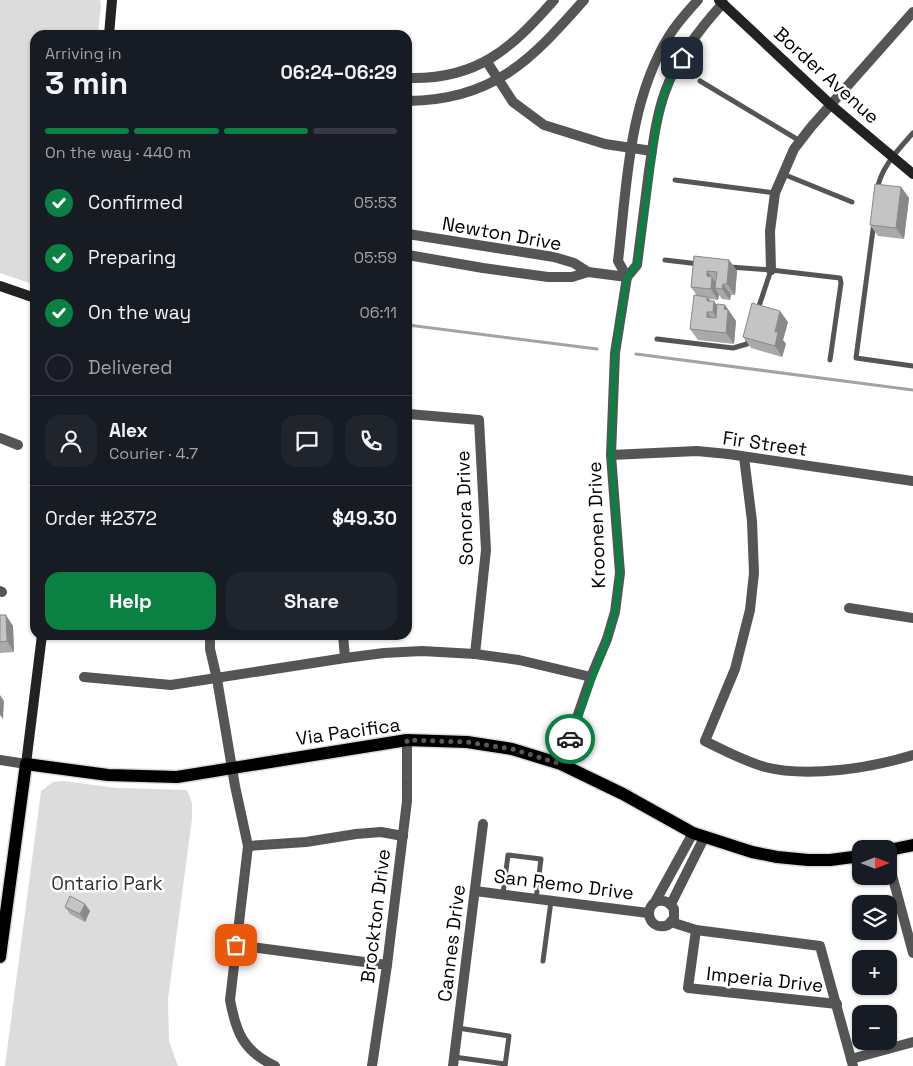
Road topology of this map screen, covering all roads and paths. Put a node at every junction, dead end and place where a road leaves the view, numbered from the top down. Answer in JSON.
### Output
{"nodes":[{"id":1,"x":112,"y":0,"type":"edge"},
{"id":2,"x":554,"y":0,"type":"edge"},
{"id":3,"x":584,"y":0,"type":"edge"},
{"id":4,"x":698,"y":0,"type":"edge"},
{"id":5,"x":721,"y":2,"type":"edge"},
{"id":6,"x":913,"y":12,"type":"edge"},
{"id":7,"x":109,"y":30,"type":"edge"},
{"id":8,"x":488,"y":62,"type":"junction"},
{"id":9,"x":412,"y":78,"type":"edge"},
{"id":10,"x":497,"y":80,"type":"junction"},
{"id":11,"x":700,"y":81,"type":"dead end"},
{"id":12,"x":412,"y":101,"type":"edge"},
{"id":13,"x":831,"y":105,"type":"junction"},
{"id":14,"x":913,"y":133,"type":"edge"},
{"id":15,"x":800,"y":142,"type":"junction"},
{"id":16,"x":632,"y":148,"type":"junction"},
{"id":17,"x":652,"y":151,"type":"junction"},
{"id":18,"x":892,"y":156,"type":"junction"},
{"id":19,"x":783,"y":174,"type":"junction"},
{"id":20,"x":913,"y":174,"type":"edge"},
{"id":21,"x":675,"y":180,"type":"dead end"},
{"id":22,"x":774,"y":194,"type":"junction"},
{"id":23,"x":877,"y":196,"type":"edge"},
{"id":24,"x":852,"y":202,"type":"dead end"},
{"id":25,"x":874,"y":216,"type":"edge"},
{"id":26,"x":412,"y":235,"type":"edge"},
{"id":27,"x":412,"y":256,"type":"edge"},
{"id":28,"x":665,"y":260,"type":"dead end"},
{"id":29,"x":701,"y":264,"type":"edge"},
{"id":30,"x":719,"y":266,"type":"edge"},
{"id":31,"x":771,"y":270,"type":"junction"},
{"id":32,"x":588,"y":272,"type":"junction"},
{"id":33,"x":627,"y":277,"type":"junction"},
{"id":34,"x":0,"y":286,"type":"edge"},
{"id":35,"x":30,"y":296,"type":"edge"},
{"id":36,"x":755,"y":319,"type":"edge"},
{"id":37,"x":752,"y":327,"type":"edge"},
{"id":38,"x":658,"y":339,"type":"dead end"},
{"id":39,"x":830,"y":360,"type":"dead end"},
{"id":40,"x":913,"y":366,"type":"edge"},
{"id":41,"x":412,"y":414,"type":"edge"},
{"id":42,"x":0,"y":438,"type":"edge"},
{"id":43,"x":18,"y":445,"type":"dead end"},
{"id":44,"x":611,"y":455,"type":"junction"},
{"id":45,"x":744,"y":457,"type":"junction"},
{"id":46,"x":913,"y":481,"type":"edge"},
{"id":47,"x":849,"y":608,"type":"dead end"},
{"id":48,"x":913,"y":618,"type":"edge"},
{"id":49,"x":41,"y":640,"type":"edge"},
{"id":50,"x":210,"y":640,"type":"edge"},
{"id":51,"x":343,"y":640,"type":"edge"},
{"id":52,"x":475,"y":654,"type":"junction"},
{"id":53,"x":345,"y":658,"type":"junction"},
{"id":54,"x":84,"y":677,"type":"dead end"},
{"id":55,"x":591,"y":677,"type":"junction"},
{"id":56,"x":217,"y":679,"type":"junction"},
{"id":57,"x":407,"y":740,"type":"junction"},
{"id":58,"x":913,"y":755,"type":"edge"},
{"id":59,"x":0,"y":760,"type":"edge"},
{"id":60,"x":26,"y":764,"type":"junction"},
{"id":61,"x":561,"y":764,"type":"junction"},
{"id":62,"x":232,"y":768,"type":"junction"},
{"id":63,"x":483,"y":824,"type":"dead end"},
{"id":64,"x":698,"y":835,"type":"junction"},
{"id":65,"x":403,"y":836,"type":"junction"},
{"id":66,"x":913,"y":845,"type":"edge"},
{"id":67,"x":248,"y":846,"type":"junction"},
{"id":68,"x":898,"y":848,"type":"edge"},
{"id":69,"x":852,"y":857,"type":"edge"},
{"id":70,"x":895,"y":885,"type":"edge"},
{"id":71,"x":475,"y":890,"type":"junction"},
{"id":72,"x":503,"y":894,"type":"junction"},
{"id":73,"x":536,"y":899,"type":"junction"},
{"id":74,"x":551,"y":901,"type":"junction"},
{"id":75,"x":655,"y":902,"type":"junction"},
{"id":76,"x":671,"y":904,"type":"junction"},
{"id":77,"x":648,"y":914,"type":"junction"},
{"id":78,"x":672,"y":922,"type":"junction"},
{"id":79,"x":696,"y":930,"type":"junction"},
{"id":80,"x":236,"y":945,"type":"junction"},
{"id":81,"x":913,"y":954,"type":"edge"},
{"id":82,"x":0,"y":957,"type":"edge"},
{"id":83,"x":543,"y":961,"type":"dead end"},
{"id":84,"x":387,"y":965,"type":"junction"},
{"id":85,"x":837,"y":1004,"type":"junction"},
{"id":86,"x":458,"y":1028,"type":"junction"},
{"id":87,"x":913,"y":1042,"type":"edge"},
{"id":88,"x":454,"y":1062,"type":"edge"},
{"id":89,"x":852,"y":1062,"type":"edge"},
{"id":90,"x":505,"y":1065,"type":"edge"},
{"id":91,"x":274,"y":1066,"type":"edge"},
{"id":92,"x":372,"y":1066,"type":"edge"}],
"edges":[{"from":1,"to":7,"type":"street"},
{"from":2,"to":8,"type":"street"},
{"from":3,"to":10,"type":"street"},
{"from":4,"to":16,"type":"street","name":"Kroonen Drive"},
{"from":5,"to":13,"type":"street","name":"Border Avenue"},
{"from":5,"to":17,"type":"street","name":"Kroonen Drive"},
{"from":6,"to":13,"type":"street"},
{"from":8,"to":9,"type":"street"},
{"from":8,"to":10,"type":"street"},
{"from":10,"to":12,"type":"street"},
{"from":10,"to":16,"type":"street"},
{"from":11,"to":15,"type":"lane"},
{"from":13,"to":15,"type":"street"},
{"from":13,"to":18,"type":"street","name":"Border Avenue"},
{"from":14,"to":18,"type":"lane"},
{"from":15,"to":19,"type":"street"},
{"from":16,"to":17,"type":"street"},
{"from":16,"to":33,"type":"street","name":"Kroonen Drive"},
{"from":17,"to":33,"type":"street","name":"Kroonen Drive"},
{"from":18,"to":20,"type":"street","name":"Border Avenue"},
{"from":18,"to":23,"type":"lane"},
{"from":19,"to":22,"type":"street"},
{"from":19,"to":24,"type":"lane"},
{"from":21,"to":22,"type":"lane"},
{"from":22,"to":31,"type":"street"},
{"from":25,"to":40,"type":"lane"},
{"from":26,"to":32,"type":"street","name":"Newton Drive"},
{"from":27,"to":32,"type":"street","name":"Newton Drive"},
{"from":28,"to":29,"type":"lane"},
{"from":30,"to":31,"type":"lane"},
{"from":31,"to":36,"type":"lane"},
{"from":31,"to":39,"type":"lane"},
{"from":32,"to":33,"type":"street","name":"Newton Drive"},
{"from":33,"to":44,"type":"street","name":"Kroonen Drive"},
{"from":34,"to":35,"type":"street"},
{"from":37,"to":38,"type":"lane"},
{"from":41,"to":52,"type":"street","name":"Sonora Drive"},
{"from":42,"to":43,"type":"street"},
{"from":44,"to":45,"type":"street","name":"Fir Street"},
{"from":44,"to":55,"type":"street","name":"Kroonen Drive"},
{"from":45,"to":46,"type":"street","name":"Fir Street"},
{"from":45,"to":58,"type":"street"},
{"from":47,"to":48,"type":"street"},
{"from":49,"to":60,"type":"street"},
{"from":50,"to":56,"type":"street"},
{"from":51,"to":53,"type":"street"},
{"from":52,"to":53,"type":"street"},
{"from":52,"to":55,"type":"street"},
{"from":53,"to":56,"type":"street"},
{"from":54,"to":56,"type":"street"},
{"from":55,"to":61,"type":"street","name":"Kroonen Drive"},
{"from":56,"to":62,"type":"street"},
{"from":57,"to":61,"type":"main road","name":"Via Pacifica"},
{"from":57,"to":62,"type":"main road","name":"Via Pacifica"},
{"from":57,"to":65,"type":"street","name":"Brockton Drive"},
{"from":59,"to":60,"type":"street","name":"Via Pacifica"},
{"from":60,"to":62,"type":"main road","name":"Via Pacifica"},
{"from":60,"to":82,"type":"main road"},
{"from":61,"to":64,"type":"main road","name":"Via Pacifica"},
{"from":62,"to":67,"type":"street"},
{"from":63,"to":71,"type":"street","name":"Cannes Drive"},
{"from":64,"to":69,"type":"main road","name":"Via Pacifica"},
{"from":64,"to":75,"type":"street"},
{"from":64,"to":76,"type":"street"},
{"from":65,"to":67,"type":"street"},
{"from":65,"to":84,"type":"street","name":"Brockton Drive"},
{"from":66,"to":68,"type":"main road"},
{"from":67,"to":80,"type":"street"},
{"from":70,"to":81,"type":"street"},
{"from":71,"to":72,"type":"street","name":"San Remo Drive"},
{"from":71,"to":86,"type":"street","name":"Cannes Drive"},
{"from":72,"to":73,"type":"street","name":"San Remo Drive"},
{"from":72,"to":73,"type":"lane"},
{"from":73,"to":74,"type":"street","name":"San Remo Drive"},
{"from":74,"to":77,"type":"street","name":"San Remo Drive"},
{"from":74,"to":83,"type":"lane"},
{"from":75,"to":76,"type":"street"},
{"from":75,"to":77,"type":"street"},
{"from":76,"to":78,"type":"street"},
{"from":77,"to":78,"type":"street"},
{"from":78,"to":79,"type":"street"},
{"from":79,"to":85,"type":"street"},
{"from":79,"to":85,"type":"street","name":"Imperia Drive"},
{"from":80,"to":84,"type":"street"},
{"from":80,"to":91,"type":"street"},
{"from":84,"to":92,"type":"street","name":"Brockton Drive"},
{"from":85,"to":89,"type":"street"},
{"from":86,"to":88,"type":"street","name":"Cannes Drive"},
{"from":86,"to":90,"type":"lane"},
{"from":87,"to":89,"type":"street"},
{"from":88,"to":90,"type":"lane"}]}
